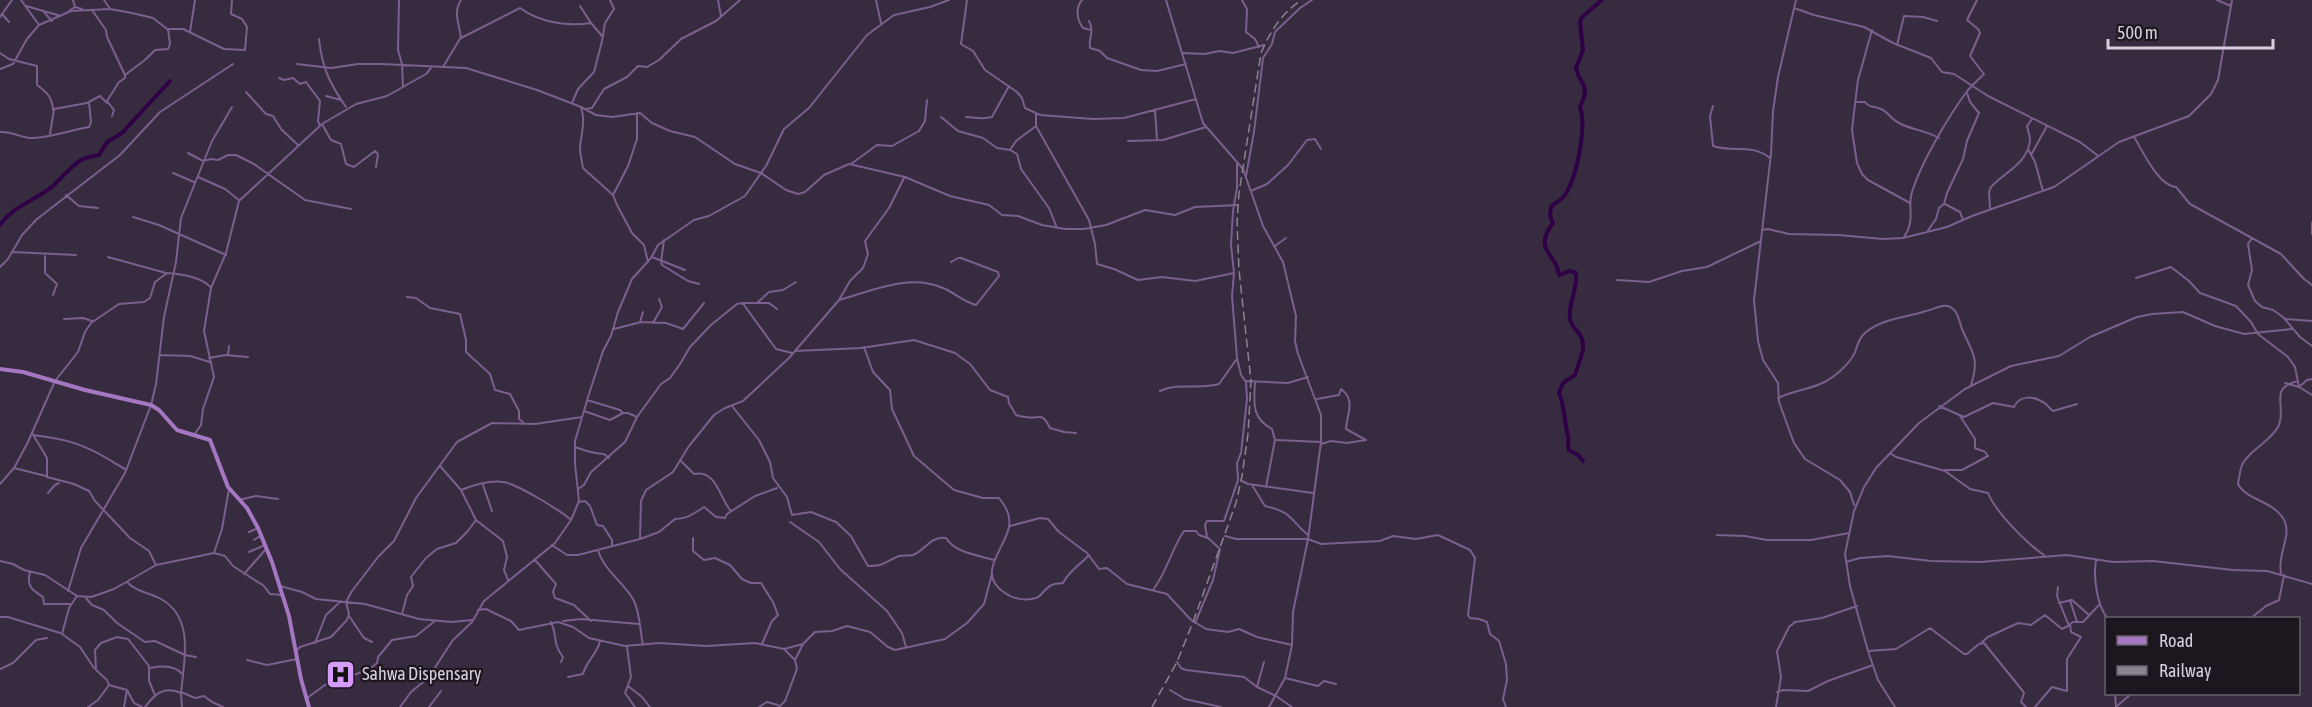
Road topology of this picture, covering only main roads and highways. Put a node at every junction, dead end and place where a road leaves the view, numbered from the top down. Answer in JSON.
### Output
{"nodes":[{"id":1,"x":0,"y":369,"type":"edge"},
{"id":2,"x":309,"y":707,"type":"edge"}],
"edges":[{"from":1,"to":2,"type":"main road"}]}
